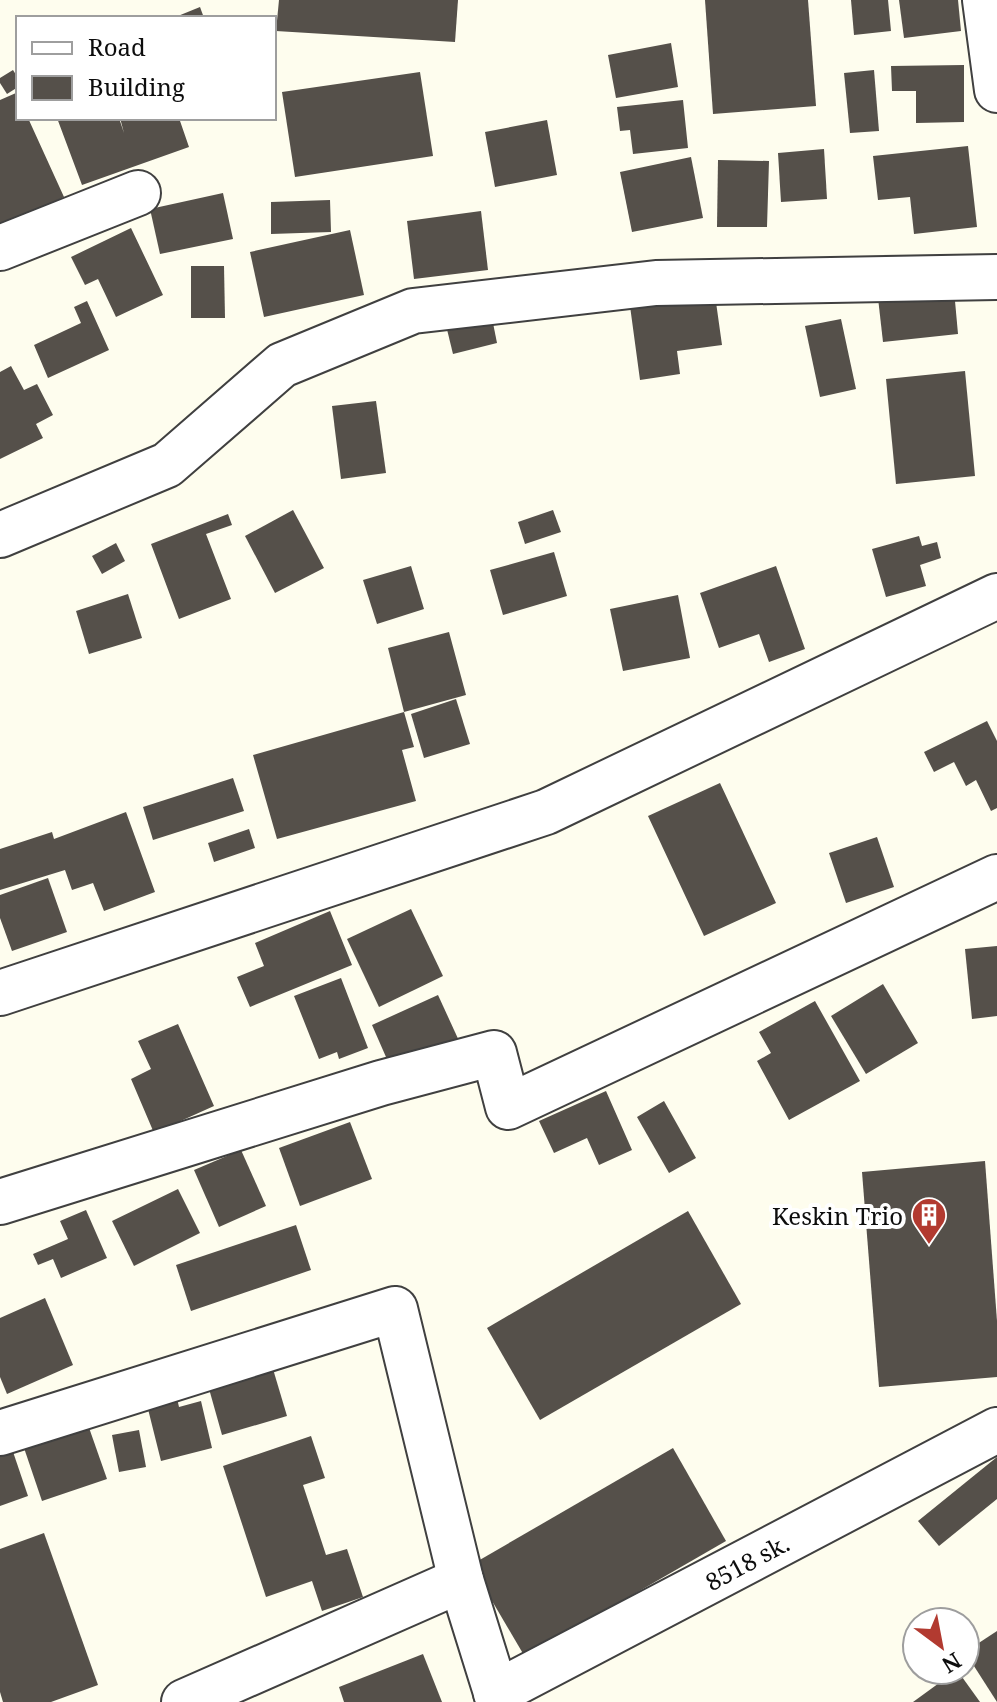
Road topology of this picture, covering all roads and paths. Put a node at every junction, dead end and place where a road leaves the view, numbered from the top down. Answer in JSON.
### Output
{"nodes":[{"id":1,"x":985,"y":0,"type":"edge"},
{"id":2,"x":997,"y":90,"type":"edge"},
{"id":3,"x":138,"y":193,"type":"dead end"},
{"id":4,"x":0,"y":248,"type":"edge"},
{"id":5,"x":997,"y":277,"type":"edge"},
{"id":6,"x":0,"y":535,"type":"edge"},
{"id":7,"x":997,"y":596,"type":"edge"},
{"id":8,"x":997,"y":877,"type":"edge"},
{"id":9,"x":0,"y":993,"type":"edge"},
{"id":10,"x":0,"y":1202,"type":"edge"},
{"id":11,"x":997,"y":1430,"type":"edge"},
{"id":12,"x":0,"y":1433,"type":"edge"},
{"id":13,"x":461,"y":1580,"type":"junction"},
{"id":14,"x":498,"y":1698,"type":"edge"},
{"id":15,"x":184,"y":1702,"type":"edge"}],
"edges":[{"from":1,"to":2,"type":"street"},
{"from":3,"to":4,"type":"street"},
{"from":5,"to":6,"type":"street"},
{"from":7,"to":9,"type":"street"},
{"from":8,"to":10,"type":"street"},
{"from":11,"to":14,"type":"street","name":"8518 sk."},
{"from":12,"to":13,"type":"street"},
{"from":13,"to":14,"type":"street"},
{"from":13,"to":15,"type":"street"}]}
